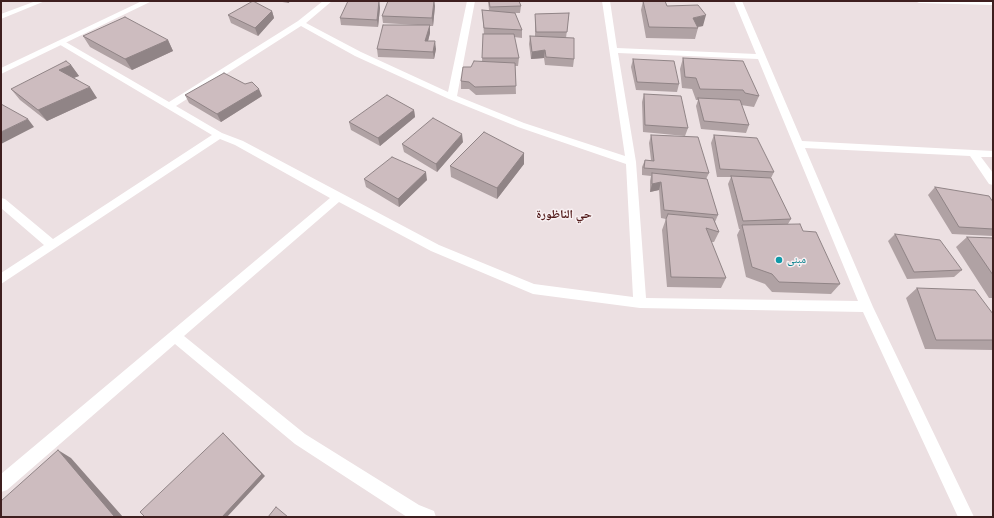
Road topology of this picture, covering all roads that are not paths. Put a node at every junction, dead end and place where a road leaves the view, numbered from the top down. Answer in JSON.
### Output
{"nodes":[{"id":1,"x":42,"y":1,"type":"edge"},
{"id":2,"x":148,"y":1,"type":"edge"},
{"id":3,"x":328,"y":1,"type":"edge"},
{"id":4,"x":471,"y":1,"type":"edge"},
{"id":5,"x":606,"y":1,"type":"edge"},
{"id":6,"x":738,"y":1,"type":"edge"},
{"id":7,"x":919,"y":1,"type":"edge"},
{"id":8,"x":993,"y":3,"type":"edge"},
{"id":9,"x":1,"y":17,"type":"edge"},
{"id":10,"x":301,"y":23,"type":"junction"},
{"id":11,"x":61,"y":43,"type":"junction"},
{"id":12,"x":613,"y":50,"type":"junction"},
{"id":13,"x":761,"y":57,"type":"junction"},
{"id":14,"x":1,"y":71,"type":"edge"},
{"id":15,"x":452,"y":97,"type":"junction"},
{"id":16,"x":170,"y":106,"type":"junction"},
{"id":17,"x":219,"y":135,"type":"junction"},
{"id":18,"x":798,"y":144,"type":"junction"},
{"id":19,"x":974,"y":153,"type":"junction"},
{"id":20,"x":993,"y":154,"type":"edge"},
{"id":21,"x":631,"y":162,"type":"junction"},
{"id":22,"x":993,"y":180,"type":"edge"},
{"id":23,"x":338,"y":197,"type":"junction"},
{"id":24,"x":1,"y":202,"type":"edge"},
{"id":25,"x":52,"y":245,"type":"junction"},
{"id":26,"x":1,"y":279,"type":"edge"},
{"id":27,"x":640,"y":303,"type":"junction"},
{"id":28,"x":867,"y":307,"type":"junction"},
{"id":29,"x":174,"y":336,"type":"junction"},
{"id":30,"x":1,"y":484,"type":"edge"},
{"id":31,"x":428,"y":517,"type":"edge"},
{"id":32,"x":966,"y":517,"type":"edge"}],
"edges":[{"from":1,"to":9,"type":"lane"},
{"from":2,"to":11,"type":"street"},
{"from":3,"to":10,"type":"street"},
{"from":4,"to":15,"type":"street"},
{"from":5,"to":12,"type":"street"},
{"from":6,"to":13,"type":"street"},
{"from":7,"to":8,"type":"street"},
{"from":10,"to":15,"type":"street"},
{"from":10,"to":16,"type":"street"},
{"from":11,"to":14,"type":"street"},
{"from":11,"to":16,"type":"street"},
{"from":12,"to":13,"type":"street"},
{"from":12,"to":21,"type":"street"},
{"from":13,"to":18,"type":"street"},
{"from":15,"to":21,"type":"street"},
{"from":16,"to":17,"type":"street"},
{"from":17,"to":23,"type":"street"},
{"from":17,"to":25,"type":"street"},
{"from":18,"to":19,"type":"street"},
{"from":18,"to":28,"type":"street"},
{"from":19,"to":20,"type":"street"},
{"from":19,"to":22,"type":"street"},
{"from":21,"to":27,"type":"street"},
{"from":23,"to":27,"type":"street"},
{"from":23,"to":29,"type":"street"},
{"from":24,"to":25,"type":"street"},
{"from":25,"to":26,"type":"street"},
{"from":27,"to":28,"type":"street"},
{"from":28,"to":32,"type":"street"},
{"from":29,"to":30,"type":"street"},
{"from":29,"to":31,"type":"street"}]}
